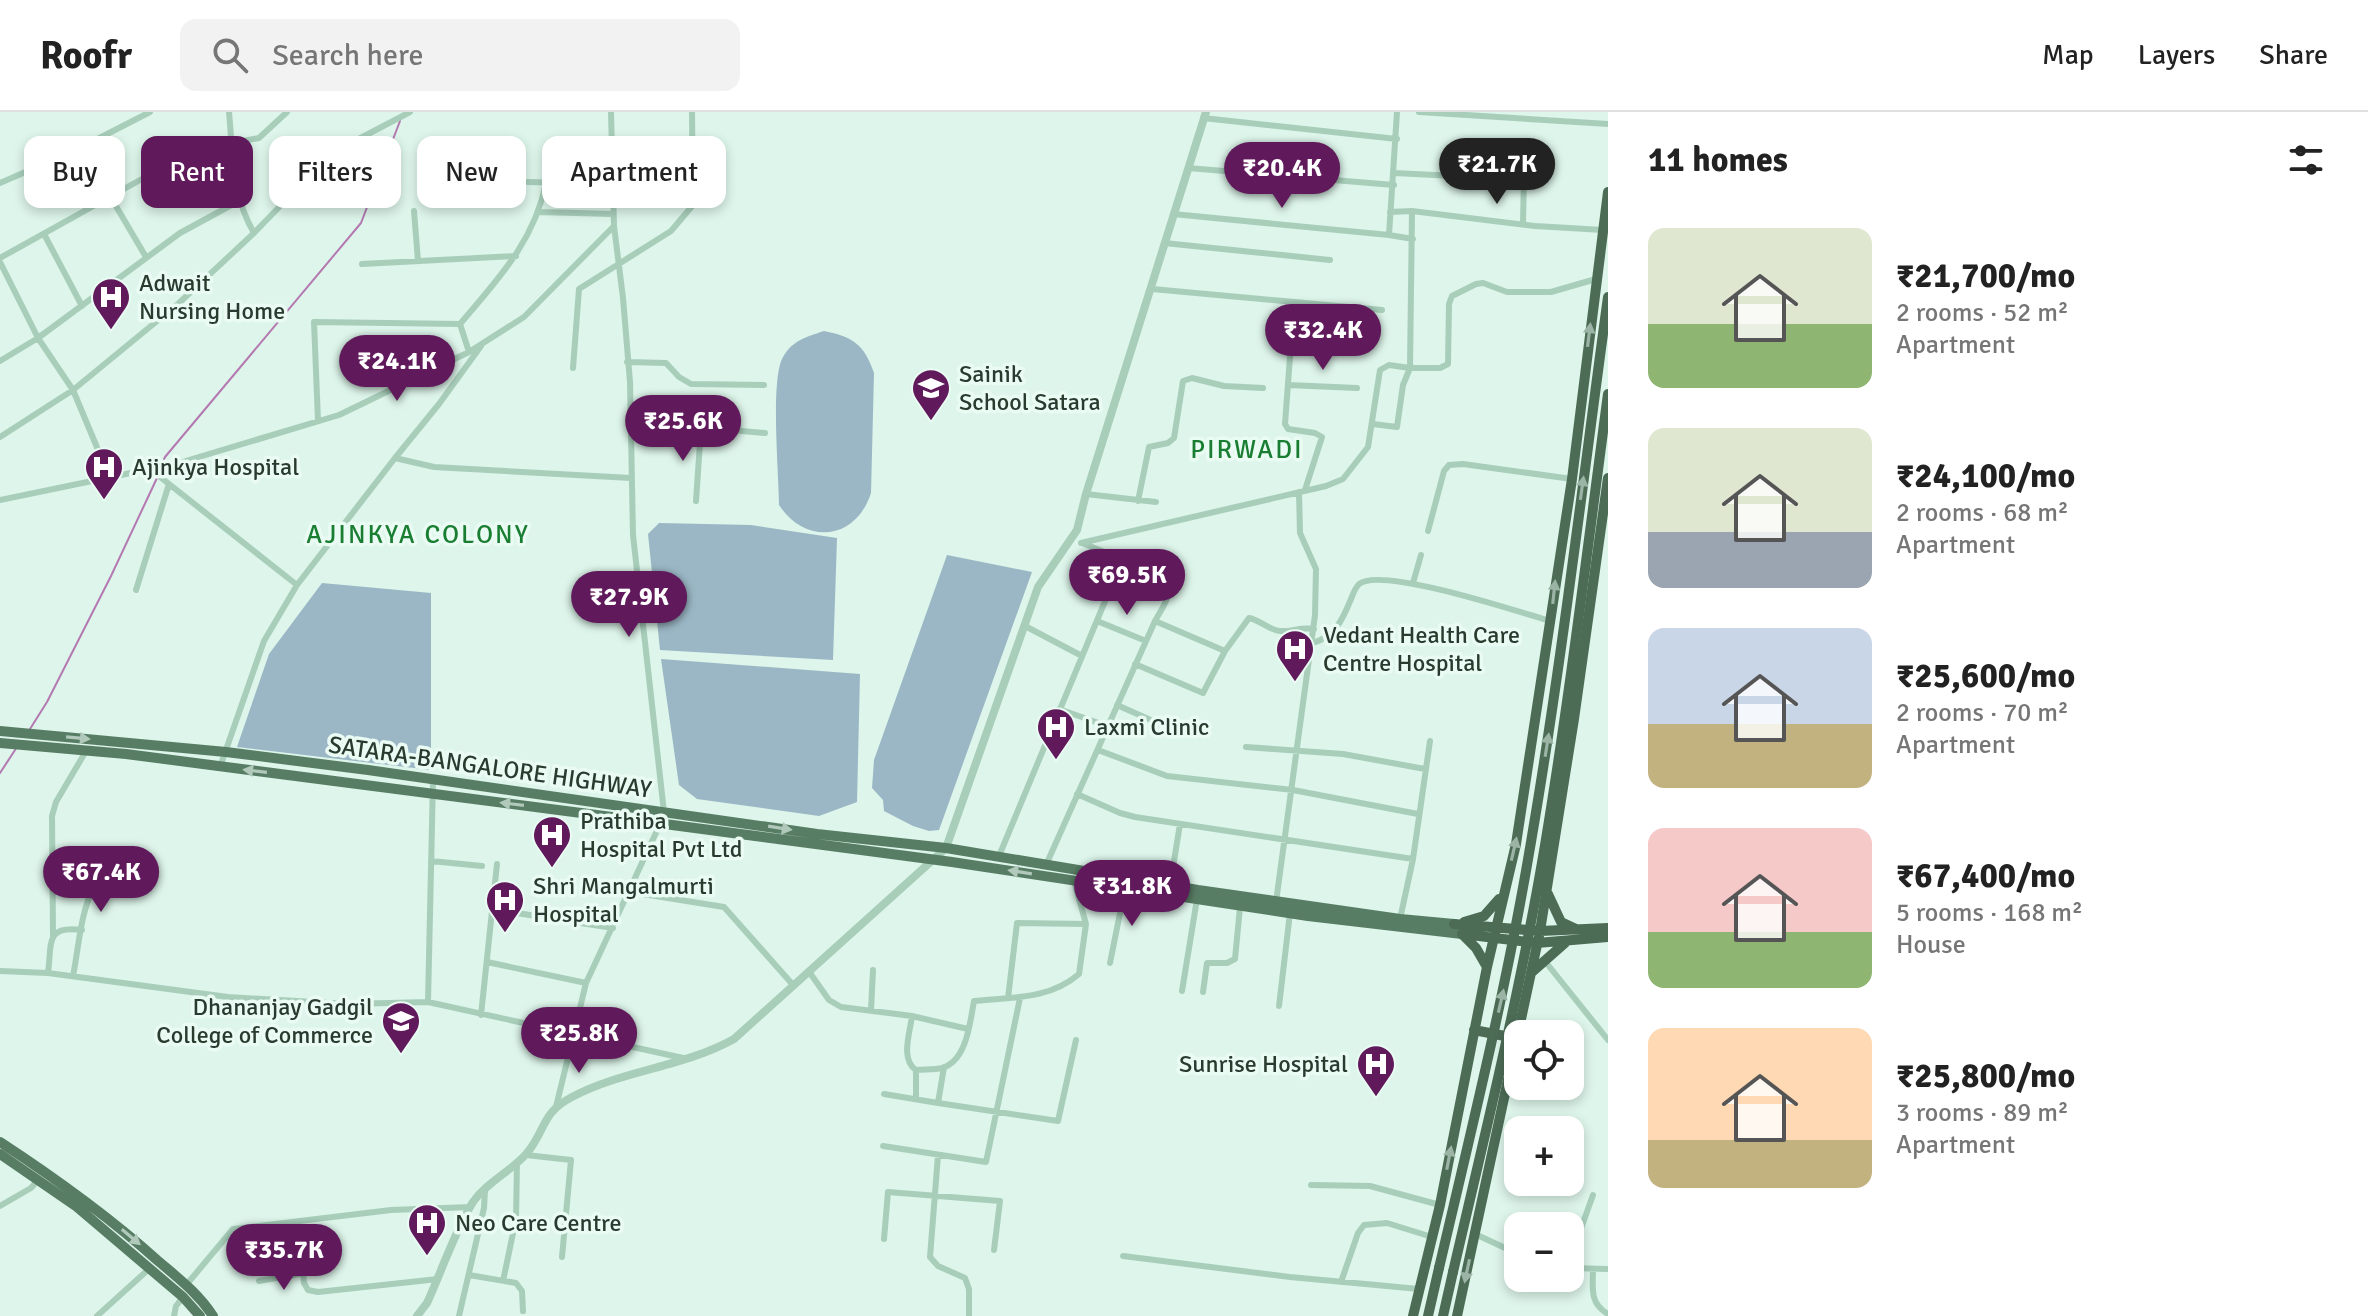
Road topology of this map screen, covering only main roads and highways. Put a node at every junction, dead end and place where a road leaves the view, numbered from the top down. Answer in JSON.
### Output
{"nodes":[{"id":1,"x":1608,"y":192,"type":"edge"},
{"id":2,"x":1608,"y":297,"type":"edge"},
{"id":3,"x":1608,"y":394,"type":"edge"},
{"id":4,"x":1608,"y":478,"type":"edge"},
{"id":5,"x":0,"y":731,"type":"edge"},
{"id":6,"x":0,"y":743,"type":"edge"},
{"id":7,"x":1547,"y":888,"type":"junction"},
{"id":8,"x":1503,"y":894,"type":"junction"},
{"id":9,"x":1275,"y":906,"type":"junction"},
{"id":10,"x":1454,"y":924,"type":"junction"},
{"id":11,"x":1608,"y":928,"type":"edge"},
{"id":12,"x":1540,"y":931,"type":"junction"},
{"id":13,"x":1592,"y":931,"type":"junction"},
{"id":14,"x":1494,"y":933,"type":"junction"},
{"id":15,"x":1462,"y":934,"type":"junction"},
{"id":16,"x":1608,"y":937,"type":"edge"},
{"id":17,"x":1566,"y":942,"type":"junction"},
{"id":18,"x":1537,"y":943,"type":"junction"},
{"id":19,"x":1487,"y":967,"type":"junction"},
{"id":20,"x":1529,"y":975,"type":"junction"},
{"id":21,"x":1520,"y":1020,"type":"edge"},
{"id":22,"x":1474,"y":1030,"type":"junction"},
{"id":23,"x":1504,"y":1036,"type":"edge"},
{"id":24,"x":1504,"y":1095,"type":"edge"},
{"id":25,"x":0,"y":1142,"type":"edge"},
{"id":26,"x":0,"y":1154,"type":"edge"},
{"id":27,"x":200,"y":1316,"type":"edge"},
{"id":28,"x":213,"y":1316,"type":"edge"},
{"id":29,"x":1413,"y":1316,"type":"edge"},
{"id":30,"x":1428,"y":1316,"type":"edge"},
{"id":31,"x":1443,"y":1316,"type":"edge"},
{"id":32,"x":1457,"y":1316,"type":"edge"}],
"edges":[{"from":8,"to":1,"type":"highway","one_way":true},
{"from":30,"to":2,"type":"highway","one_way":true,"bridge":true},
{"from":3,"to":31,"type":"highway","bridge":true},
{"from":4,"to":7,"type":"highway"},
{"from":5,"to":9,"type":"main road","name":"SATARA-BANGALORE HIGHWAY","one_way":true},
{"from":9,"to":6,"type":"main road","name":"SATARA-BANGALORE HIGHWAY","one_way":true},
{"from":7,"to":12,"type":"highway"},
{"from":7,"to":13,"type":"highway"},
{"from":8,"to":10,"type":"highway"},
{"from":8,"to":14,"type":"highway"},
{"from":9,"to":10,"type":"main road","name":"SATARA-BANGALORE HIGHWAY"},
{"from":9,"to":15,"type":"main road","name":"SATARA-BANGALORE HIGHWAY"},
{"from":10,"to":14,"type":"highway","name":"SATARA-BANGALORE HIGHWAY"},
{"from":11,"to":13,"type":"highway"},
{"from":12,"to":13,"type":"highway"},
{"from":12,"to":14,"type":"highway"},
{"from":12,"to":18,"type":"highway"},
{"from":14,"to":15,"type":"highway","name":"SATARA-BANGALORE HIGHWAY"},
{"from":14,"to":18,"type":"highway"},
{"from":14,"to":19,"type":"highway"},
{"from":15,"to":19,"type":"highway"},
{"from":16,"to":17,"type":"highway"},
{"from":17,"to":18,"type":"highway"},
{"from":17,"to":20,"type":"highway"},
{"from":18,"to":20,"type":"highway"},
{"from":19,"to":22,"type":"highway"},
{"from":20,"to":21,"type":"highway"},
{"from":22,"to":23,"type":"highway"},
{"from":29,"to":22,"type":"highway","one_way":true},
{"from":24,"to":32,"type":"highway","one_way":true},
{"from":25,"to":28,"type":"main road","one_way":true},
{"from":26,"to":27,"type":"main road"}]}
